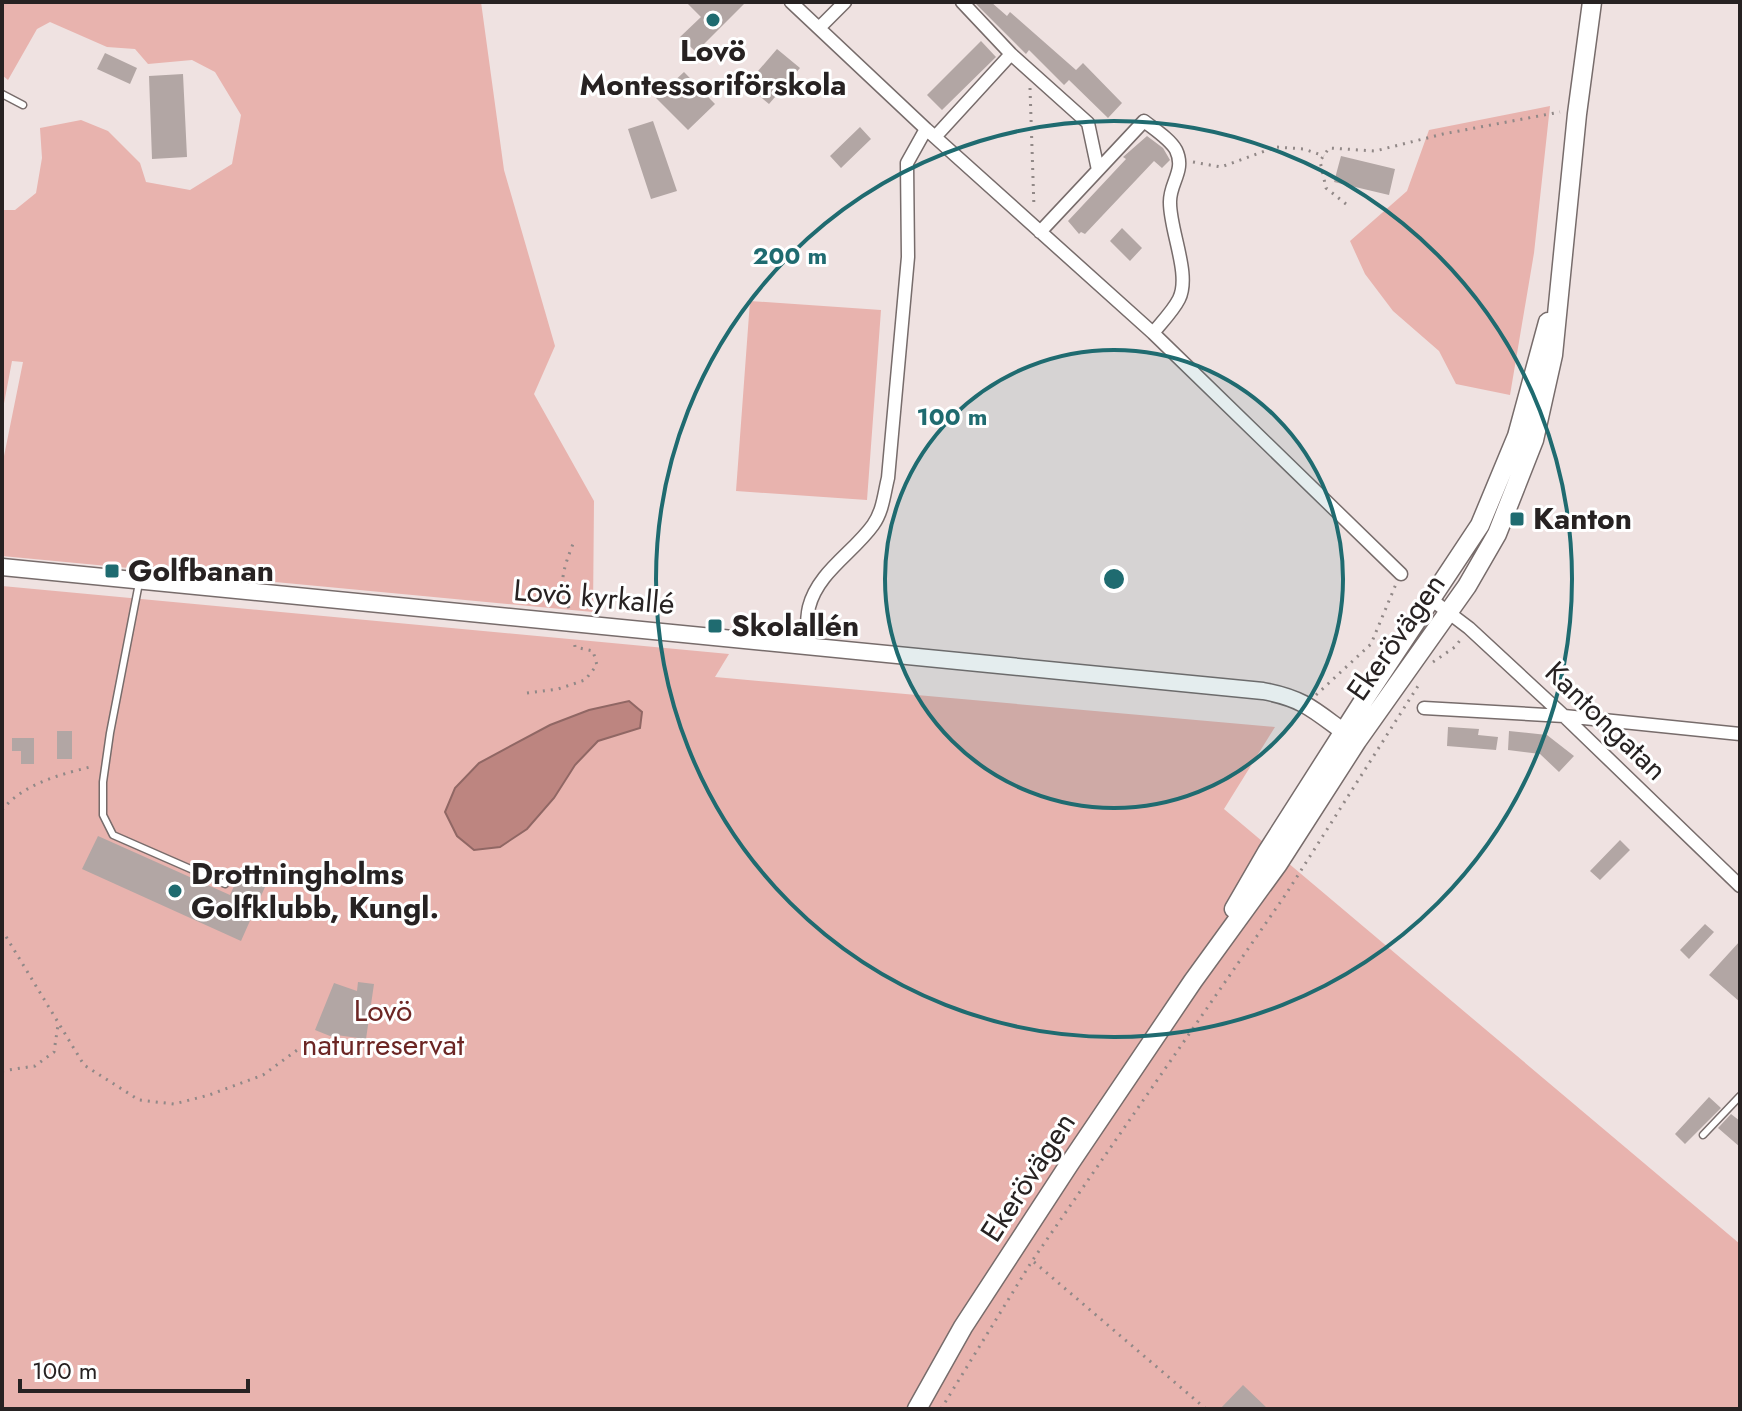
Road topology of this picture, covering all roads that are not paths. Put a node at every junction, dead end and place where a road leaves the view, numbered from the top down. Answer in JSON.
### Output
{"nodes":[{"id":1,"x":791,"y":2,"type":"edge"},
{"id":2,"x":845,"y":2,"type":"edge"},
{"id":3,"x":962,"y":2,"type":"edge"},
{"id":4,"x":1592,"y":2,"type":"edge"},
{"id":5,"x":819,"y":28,"type":"junction"},
{"id":6,"x":1011,"y":54,"type":"junction"},
{"id":7,"x":2,"y":94,"type":"edge"},
{"id":8,"x":23,"y":105,"type":"dead end"},
{"id":9,"x":930,"y":133,"type":"junction"},
{"id":10,"x":1098,"y":170,"type":"junction"},
{"id":11,"x":1037,"y":229,"type":"junction"},
{"id":12,"x":1558,"y":289,"type":"junction"},
{"id":13,"x":1153,"y":333,"type":"junction"},
{"id":14,"x":2,"y":567,"type":"edge"},
{"id":15,"x":1401,"y":574,"type":"road end"},
{"id":16,"x":140,"y":579,"type":"junction"},
{"id":17,"x":1432,"y":600,"type":"junction"},
{"id":18,"x":1447,"y":613,"type":"junction"},
{"id":19,"x":132,"y":629,"type":"junction"},
{"id":20,"x":143,"y":631,"type":"dead end"},
{"id":21,"x":807,"y":645,"type":"junction"},
{"id":22,"x":1424,"y":708,"type":"dead end"},
{"id":23,"x":1564,"y":716,"type":"junction"},
{"id":24,"x":110,"y":733,"type":"junction"},
{"id":25,"x":1740,"y":734,"type":"edge"},
{"id":26,"x":120,"y":736,"type":"dead end"},
{"id":27,"x":1350,"y":737,"type":"junction"},
{"id":28,"x":225,"y":884,"type":"dead end"},
{"id":29,"x":1740,"y":886,"type":"edge"},
{"id":30,"x":1740,"y":1096,"type":"edge"},
{"id":31,"x":1703,"y":1135,"type":"dead end"},
{"id":32,"x":917,"y":1409,"type":"edge"}],
"edges":[{"from":1,"to":5,"type":"street"},
{"from":2,"to":5,"type":"street"},
{"from":3,"to":6,"type":"street"},
{"from":4,"to":12,"type":"main road","name":"Ekerövägen"},
{"from":5,"to":9,"type":"street"},
{"from":6,"to":9,"type":"street"},
{"from":6,"to":10,"type":"street"},
{"from":7,"to":8,"type":"lane"},
{"from":9,"to":11,"type":"street"},
{"from":9,"to":21,"type":"street"},
{"from":10,"to":11,"type":"street"},
{"from":10,"to":13,"type":"street"},
{"from":11,"to":13,"type":"street"},
{"from":12,"to":17,"type":"main road","name":"Ekerövägen"},
{"from":12,"to":18,"type":"main road","name":"Ekerövägen"},
{"from":13,"to":15,"type":"street"},
{"from":14,"to":16,"type":"street","name":"Lovö kyrkallé"},
{"from":16,"to":19,"type":"lane"},
{"from":16,"to":21,"type":"street","name":"Lovö kyrkallé"},
{"from":17,"to":18,"type":"street","name":"Kantongatan"},
{"from":17,"to":27,"type":"main road","name":"Ekerövägen"},
{"from":18,"to":23,"type":"street","name":"Kantongatan"},
{"from":18,"to":27,"type":"main road","name":"Ekerövägen"},
{"from":19,"to":20,"type":"lane"},
{"from":19,"to":24,"type":"lane"},
{"from":21,"to":27,"type":"street","name":"Lovö kyrkallé"},
{"from":22,"to":23,"type":"street"},
{"from":23,"to":25,"type":"street"},
{"from":23,"to":29,"type":"street","name":"Kantongatan"},
{"from":24,"to":26,"type":"lane"},
{"from":24,"to":28,"type":"lane"},
{"from":27,"to":32,"type":"main road","name":"Ekerövägen"},
{"from":30,"to":31,"type":"lane"}]}
